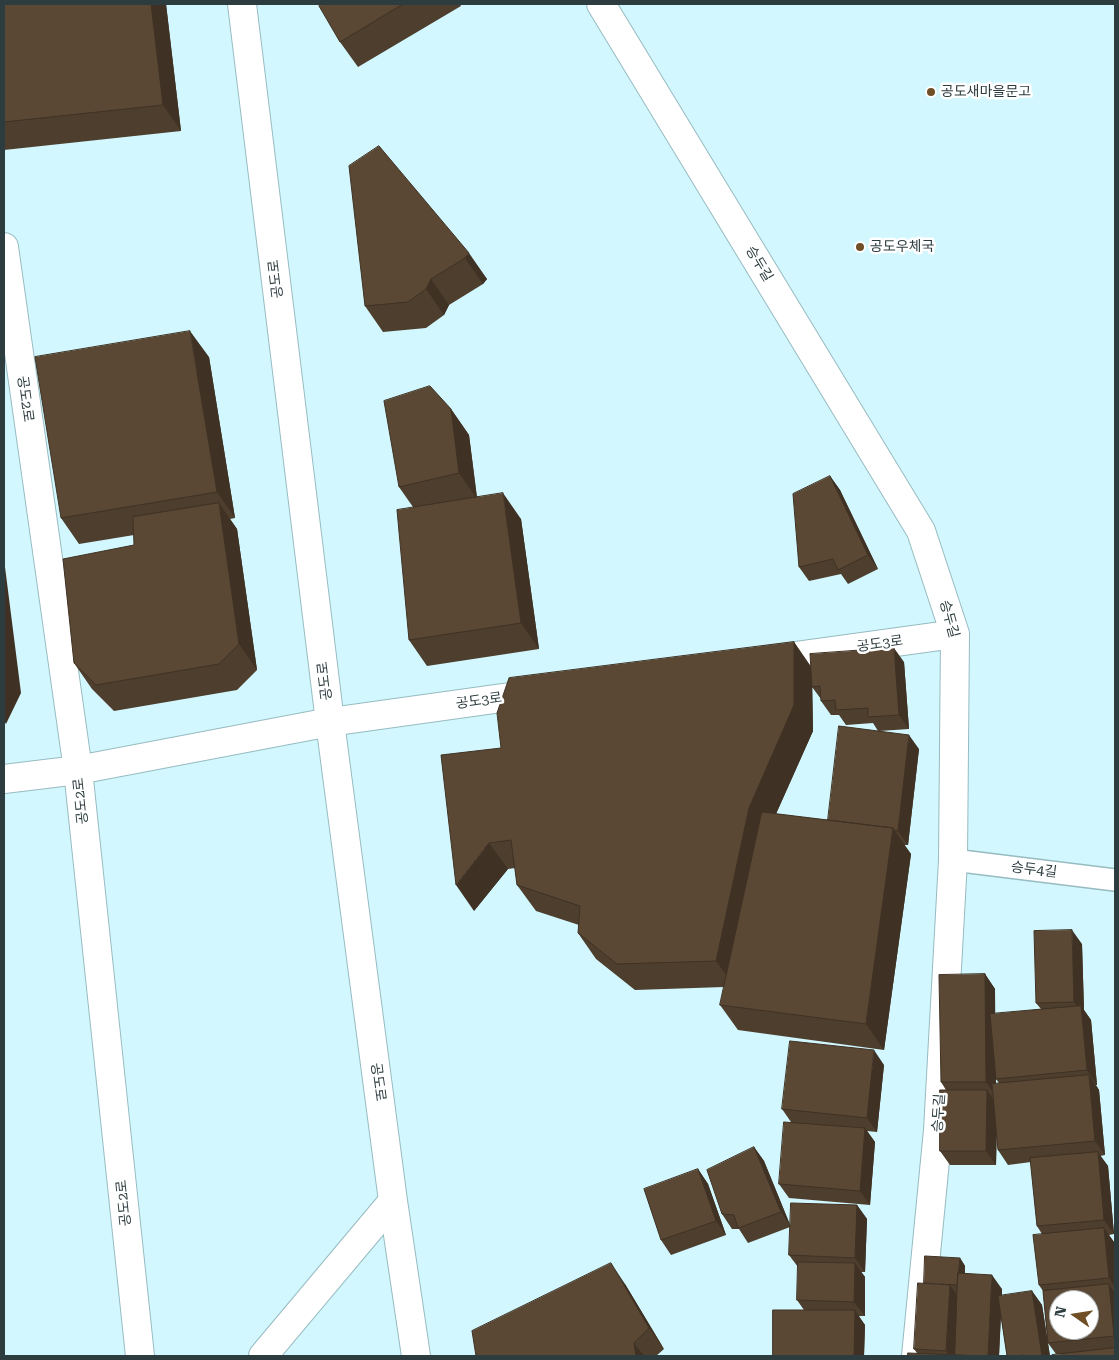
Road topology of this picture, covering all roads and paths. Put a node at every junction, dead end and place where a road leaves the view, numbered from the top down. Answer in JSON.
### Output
{"nodes":[{"id":1,"x":242,"y":4,"type":"edge"},
{"id":2,"x":601,"y":4,"type":"edge"},
{"id":3,"x":4,"y":247,"type":"edge"},
{"id":4,"x":955,"y":634,"type":"junction"},
{"id":5,"x":740,"y":664,"type":"edge"},
{"id":6,"x":564,"y":689,"type":"edge"},
{"id":7,"x":330,"y":722,"type":"junction"},
{"id":8,"x":78,"y":770,"type":"junction"},
{"id":9,"x":4,"y":779,"type":"edge"},
{"id":10,"x":953,"y":860,"type":"junction"},
{"id":11,"x":1115,"y":880,"type":"edge"},
{"id":12,"x":393,"y":1201,"type":"junction"},
{"id":13,"x":140,"y":1356,"type":"edge"},
{"id":14,"x":263,"y":1356,"type":"edge"},
{"id":15,"x":416,"y":1356,"type":"edge"},
{"id":16,"x":916,"y":1356,"type":"edge"}],
"edges":[{"from":1,"to":7,"type":"street","name":"공도로"},
{"from":2,"to":4,"type":"street","name":"승두길"},
{"from":3,"to":8,"type":"street","name":"공도2로"},
{"from":4,"to":5,"type":"street","name":"공도3로"},
{"from":4,"to":10,"type":"street","name":"승두길"},
{"from":6,"to":7,"type":"street","name":"공도3로"},
{"from":7,"to":8,"type":"street","name":"공도3로"},
{"from":7,"to":12,"type":"street","name":"공도로"},
{"from":8,"to":9,"type":"street","name":"공도3로"},
{"from":8,"to":13,"type":"street","name":"공도2로"},
{"from":10,"to":11,"type":"lane","name":"승두4길"},
{"from":10,"to":16,"type":"street","name":"승두길"},
{"from":12,"to":14,"type":"street"},
{"from":12,"to":15,"type":"street","name":"공도로"}]}
